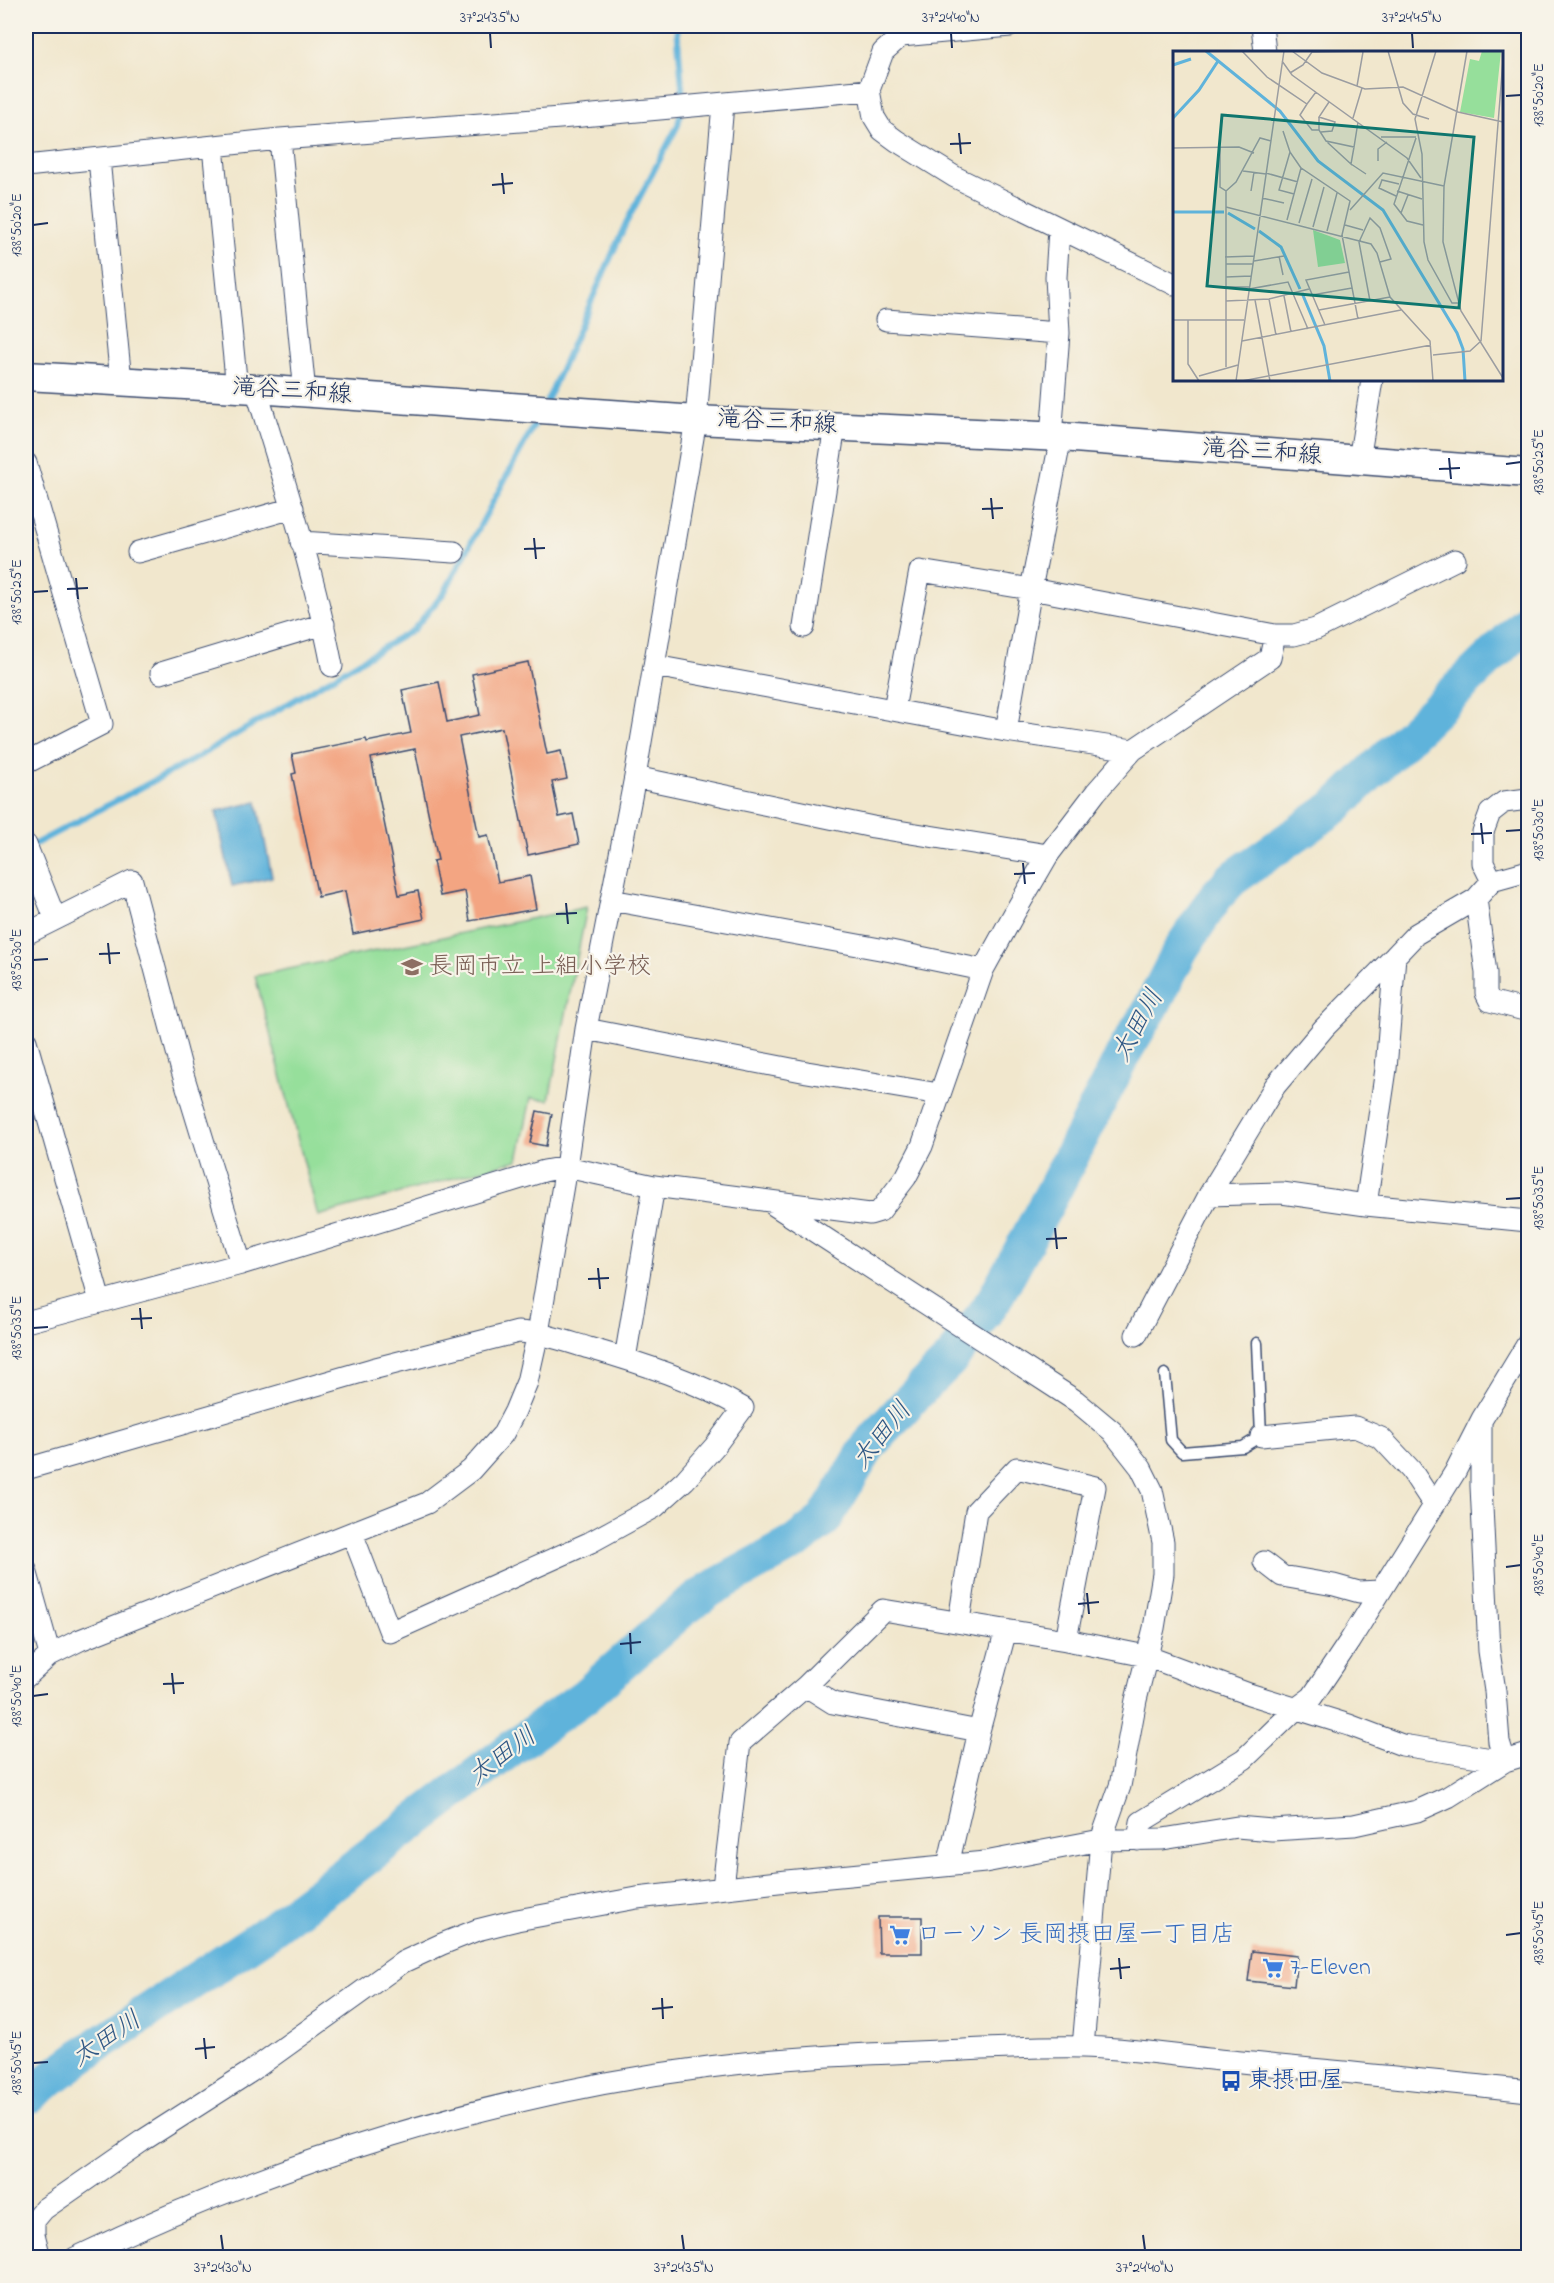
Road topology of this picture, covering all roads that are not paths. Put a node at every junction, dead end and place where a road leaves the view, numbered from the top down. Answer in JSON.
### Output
{"nodes":[{"id":1,"x":1010,"y":26,"type":"edge"},
{"id":2,"x":1262,"y":26,"type":"edge"},
{"id":3,"x":1265,"y":51,"type":"edge"},
{"id":4,"x":869,"y":90,"type":"junction"},
{"id":5,"x":723,"y":104,"type":"junction"},
{"id":6,"x":280,"y":139,"type":"junction"},
{"id":7,"x":213,"y":147,"type":"junction"},
{"id":8,"x":99,"y":159,"type":"junction"},
{"id":9,"x":26,"y":166,"type":"edge"},
{"id":10,"x":1059,"y":229,"type":"junction"},
{"id":11,"x":1173,"y":284,"type":"edge"},
{"id":12,"x":886,"y":320,"type":"dead end"},
{"id":13,"x":1059,"y":333,"type":"junction"},
{"id":14,"x":26,"y":376,"type":"edge"},
{"id":15,"x":121,"y":381,"type":"junction"},
{"id":16,"x":1372,"y":381,"type":"edge"},
{"id":17,"x":247,"y":389,"type":"junction"},
{"id":18,"x":305,"y":393,"type":"junction"},
{"id":19,"x":696,"y":420,"type":"junction"},
{"id":20,"x":835,"y":426,"type":"junction"},
{"id":21,"x":1056,"y":437,"type":"junction"},
{"id":22,"x":1359,"y":460,"type":"junction"},
{"id":23,"x":26,"y":463,"type":"edge"},
{"id":24,"x":1528,"y":473,"type":"edge"},
{"id":25,"x":293,"y":508,"type":"junction"},
{"id":26,"x":301,"y":542,"type":"junction"},
{"id":27,"x":138,"y":552,"type":"dead end"},
{"id":28,"x":454,"y":552,"type":"dead end"},
{"id":29,"x":1455,"y":560,"type":"dead end"},
{"id":30,"x":1031,"y":589,"type":"junction"},
{"id":31,"x":324,"y":624,"type":"junction"},
{"id":32,"x":804,"y":627,"type":"dead end"},
{"id":33,"x":1275,"y":635,"type":"junction"},
{"id":34,"x":332,"y":666,"type":"dead end"},
{"id":35,"x":655,"y":666,"type":"junction"},
{"id":36,"x":161,"y":674,"type":"dead end"},
{"id":37,"x":894,"y":709,"type":"junction"},
{"id":38,"x":1006,"y":731,"type":"junction"},
{"id":39,"x":1133,"y":750,"type":"junction"},
{"id":40,"x":26,"y":763,"type":"edge"},
{"id":41,"x":635,"y":777,"type":"junction"},
{"id":42,"x":1528,"y":800,"type":"edge"},
{"id":43,"x":26,"y":845,"type":"edge"},
{"id":44,"x":1048,"y":855,"type":"junction"},
{"id":45,"x":1528,"y":871,"type":"edge"},
{"id":46,"x":1492,"y":881,"type":"junction"},
{"id":47,"x":1476,"y":899,"type":"junction"},
{"id":48,"x":611,"y":900,"type":"junction"},
{"id":49,"x":55,"y":918,"type":"junction"},
{"id":50,"x":26,"y":934,"type":"edge"},
{"id":51,"x":1395,"y":956,"type":"junction"},
{"id":52,"x":983,"y":970,"type":"junction"},
{"id":53,"x":1528,"y":1011,"type":"edge"},
{"id":54,"x":586,"y":1029,"type":"junction"},
{"id":55,"x":26,"y":1041,"type":"edge"},
{"id":56,"x":939,"y":1094,"type":"junction"},
{"id":57,"x":566,"y":1167,"type":"junction"},
{"id":58,"x":654,"y":1186,"type":"junction"},
{"id":59,"x":1209,"y":1195,"type":"junction"},
{"id":60,"x":766,"y":1200,"type":"junction"},
{"id":61,"x":1366,"y":1205,"type":"junction"},
{"id":62,"x":1528,"y":1221,"type":"edge"},
{"id":63,"x":241,"y":1263,"type":"junction"},
{"id":64,"x":100,"y":1300,"type":"junction"},
{"id":65,"x":26,"y":1322,"type":"edge"},
{"id":66,"x":538,"y":1333,"type":"junction"},
{"id":67,"x":1136,"y":1335,"type":"dead end"},
{"id":68,"x":1528,"y":1342,"type":"edge"},
{"id":69,"x":1257,"y":1343,"type":"dead end"},
{"id":70,"x":625,"y":1359,"type":"junction"},
{"id":71,"x":1165,"y":1374,"type":"dead end"},
{"id":72,"x":1482,"y":1419,"type":"junction"},
{"id":73,"x":1261,"y":1436,"type":"junction"},
{"id":74,"x":26,"y":1469,"type":"edge"},
{"id":75,"x":1434,"y":1505,"type":"junction"},
{"id":76,"x":352,"y":1533,"type":"junction"},
{"id":77,"x":1264,"y":1562,"type":"dead end"},
{"id":78,"x":26,"y":1570,"type":"edge"},
{"id":79,"x":1380,"y":1592,"type":"junction"},
{"id":80,"x":958,"y":1622,"type":"junction"},
{"id":81,"x":1006,"y":1630,"type":"junction"},
{"id":82,"x":1066,"y":1640,"type":"junction"},
{"id":83,"x":50,"y":1655,"type":"junction"},
{"id":84,"x":1146,"y":1656,"type":"junction"},
{"id":85,"x":26,"y":1677,"type":"edge"},
{"id":86,"x":806,"y":1686,"type":"junction"},
{"id":87,"x":1297,"y":1708,"type":"junction"},
{"id":88,"x":979,"y":1731,"type":"junction"},
{"id":89,"x":1528,"y":1754,"type":"edge"},
{"id":90,"x":1505,"y":1761,"type":"junction"},
{"id":91,"x":1101,"y":1840,"type":"junction"},
{"id":92,"x":1138,"y":1840,"type":"junction"},
{"id":93,"x":948,"y":1865,"type":"junction"},
{"id":94,"x":723,"y":1887,"type":"junction"},
{"id":95,"x":1083,"y":2047,"type":"junction"},
{"id":96,"x":1528,"y":2091,"type":"edge"},
{"id":97,"x":40,"y":2258,"type":"edge"},
{"id":98,"x":75,"y":2258,"type":"edge"}],
"edges":[{"from":1,"to":4,"type":"street"},
{"from":2,"to":3,"type":"street"},
{"from":4,"to":5,"type":"street"},
{"from":4,"to":10,"type":"street"},
{"from":5,"to":6,"type":"street"},
{"from":5,"to":19,"type":"street"},
{"from":6,"to":7,"type":"street"},
{"from":6,"to":18,"type":"street"},
{"from":7,"to":8,"type":"street"},
{"from":7,"to":17,"type":"street"},
{"from":8,"to":9,"type":"street"},
{"from":8,"to":15,"type":"street"},
{"from":10,"to":11,"type":"street"},
{"from":10,"to":13,"type":"street"},
{"from":12,"to":13,"type":"street"},
{"from":13,"to":21,"type":"street"},
{"from":14,"to":15,"type":"main road","name":"滝谷三和線"},
{"from":15,"to":17,"type":"main road","name":"滝谷三和線"},
{"from":16,"to":22,"type":"street"},
{"from":17,"to":18,"type":"main road","name":"滝谷三和線"},
{"from":17,"to":25,"type":"street"},
{"from":18,"to":19,"type":"main road","name":"滝谷三和線"},
{"from":19,"to":20,"type":"main road","name":"滝谷三和線"},
{"from":19,"to":35,"type":"street"},
{"from":20,"to":21,"type":"main road","name":"滝谷三和線"},
{"from":20,"to":32,"type":"street"},
{"from":21,"to":22,"type":"main road","name":"滝谷三和線"},
{"from":21,"to":30,"type":"street"},
{"from":22,"to":24,"type":"main road","name":"滝谷三和線"},
{"from":23,"to":40,"type":"street"},
{"from":25,"to":26,"type":"street"},
{"from":25,"to":27,"type":"street"},
{"from":26,"to":28,"type":"street"},
{"from":26,"to":31,"type":"street"},
{"from":29,"to":33,"type":"street"},
{"from":30,"to":33,"type":"street"},
{"from":30,"to":37,"type":"street"},
{"from":30,"to":38,"type":"street"},
{"from":31,"to":34,"type":"street"},
{"from":31,"to":36,"type":"street"},
{"from":33,"to":39,"type":"street"},
{"from":35,"to":37,"type":"street"},
{"from":35,"to":41,"type":"street"},
{"from":37,"to":38,"type":"street"},
{"from":38,"to":39,"type":"street"},
{"from":39,"to":44,"type":"street"},
{"from":41,"to":44,"type":"street"},
{"from":41,"to":48,"type":"street"},
{"from":42,"to":46,"type":"street"},
{"from":43,"to":49,"type":"street"},
{"from":44,"to":52,"type":"street"},
{"from":45,"to":46,"type":"street"},
{"from":46,"to":47,"type":"street"},
{"from":47,"to":51,"type":"street"},
{"from":47,"to":53,"type":"street"},
{"from":48,"to":52,"type":"street"},
{"from":48,"to":54,"type":"street"},
{"from":49,"to":50,"type":"street"},
{"from":49,"to":63,"type":"street"},
{"from":51,"to":59,"type":"street"},
{"from":51,"to":61,"type":"street"},
{"from":52,"to":56,"type":"street"},
{"from":54,"to":56,"type":"street"},
{"from":54,"to":57,"type":"street"},
{"from":55,"to":64,"type":"street"},
{"from":56,"to":60,"type":"street"},
{"from":57,"to":58,"type":"street"},
{"from":57,"to":63,"type":"street"},
{"from":57,"to":66,"type":"street"},
{"from":58,"to":60,"type":"street"},
{"from":58,"to":70,"type":"street"},
{"from":59,"to":61,"type":"street"},
{"from":59,"to":67,"type":"street"},
{"from":60,"to":84,"type":"street"},
{"from":61,"to":62,"type":"street"},
{"from":63,"to":64,"type":"street"},
{"from":64,"to":65,"type":"street"},
{"from":66,"to":70,"type":"street"},
{"from":66,"to":74,"type":"street"},
{"from":66,"to":76,"type":"street"},
{"from":68,"to":72,"type":"street"},
{"from":69,"to":73,"type":"lane"},
{"from":70,"to":76,"type":"street"},
{"from":71,"to":73,"type":"lane"},
{"from":72,"to":75,"type":"street"},
{"from":72,"to":90,"type":"street"},
{"from":73,"to":75,"type":"street"},
{"from":75,"to":79,"type":"street"},
{"from":76,"to":83,"type":"street"},
{"from":77,"to":79,"type":"street"},
{"from":78,"to":83,"type":"street"},
{"from":79,"to":87,"type":"street"},
{"from":80,"to":81,"type":"street"},
{"from":80,"to":82,"type":"street"},
{"from":80,"to":86,"type":"street"},
{"from":81,"to":82,"type":"street"},
{"from":81,"to":88,"type":"street"},
{"from":82,"to":84,"type":"street"},
{"from":83,"to":85,"type":"street"},
{"from":84,"to":87,"type":"street"},
{"from":84,"to":91,"type":"street"},
{"from":86,"to":88,"type":"street"},
{"from":86,"to":94,"type":"street"},
{"from":87,"to":90,"type":"street"},
{"from":87,"to":92,"type":"street"},
{"from":88,"to":93,"type":"street"},
{"from":89,"to":90,"type":"street"},
{"from":90,"to":92,"type":"street"},
{"from":91,"to":92,"type":"street"},
{"from":91,"to":93,"type":"street"},
{"from":91,"to":95,"type":"street"},
{"from":93,"to":94,"type":"street"},
{"from":94,"to":97,"type":"street"},
{"from":95,"to":96,"type":"street"},
{"from":95,"to":98,"type":"street"}]}
